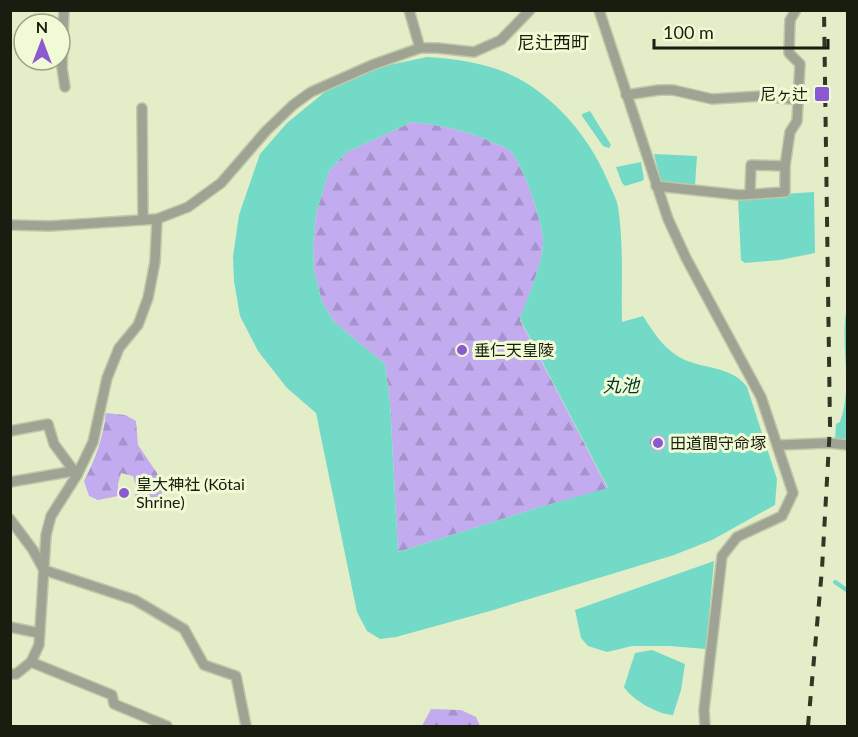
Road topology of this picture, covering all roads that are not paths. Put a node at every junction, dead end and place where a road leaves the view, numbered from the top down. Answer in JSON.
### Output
{"nodes":[{"id":1,"x":64,"y":10,"type":"edge"},
{"id":2,"x":409,"y":10,"type":"edge"},
{"id":3,"x":530,"y":10,"type":"edge"},
{"id":4,"x":599,"y":10,"type":"edge"},
{"id":5,"x":796,"y":10,"type":"edge"},
{"id":6,"x":420,"y":48,"type":"junction"},
{"id":7,"x":65,"y":87,"type":"dead end"},
{"id":8,"x":626,"y":95,"type":"junction"},
{"id":9,"x":798,"y":100,"type":"junction"},
{"id":10,"x":142,"y":108,"type":"dead end"},
{"id":11,"x":785,"y":166,"type":"junction"},
{"id":12,"x":656,"y":186,"type":"junction"},
{"id":13,"x":750,"y":194,"type":"junction"},
{"id":14,"x":157,"y":219,"type":"junction"},
{"id":15,"x":143,"y":220,"type":"junction"},
{"id":16,"x":10,"y":225,"type":"edge"},
{"id":17,"x":10,"y":431,"type":"edge"},
{"id":18,"x":778,"y":445,"type":"junction"},
{"id":19,"x":848,"y":445,"type":"edge"},
{"id":20,"x":76,"y":473,"type":"junction"},
{"id":21,"x":10,"y":482,"type":"edge"},
{"id":22,"x":10,"y":519,"type":"edge"},
{"id":23,"x":44,"y":570,"type":"junction"},
{"id":24,"x":10,"y":627,"type":"edge"},
{"id":25,"x":39,"y":633,"type":"junction"},
{"id":26,"x":31,"y":662,"type":"junction"},
{"id":27,"x":10,"y":674,"type":"edge"},
{"id":28,"x":160,"y":725,"type":"edge"},
{"id":29,"x":246,"y":726,"type":"edge"},
{"id":30,"x":705,"y":726,"type":"edge"}],
"edges":[{"from":1,"to":7,"type":"street"},
{"from":2,"to":6,"type":"street"},
{"from":3,"to":6,"type":"street"},
{"from":4,"to":8,"type":"street"},
{"from":5,"to":9,"type":"street"},
{"from":6,"to":14,"type":"street"},
{"from":8,"to":9,"type":"street"},
{"from":8,"to":12,"type":"street"},
{"from":9,"to":11,"type":"street"},
{"from":10,"to":15,"type":"street"},
{"from":11,"to":13,"type":"street"},
{"from":11,"to":13,"type":"street"},
{"from":12,"to":13,"type":"street"},
{"from":12,"to":18,"type":"street"},
{"from":14,"to":15,"type":"street"},
{"from":14,"to":20,"type":"street"},
{"from":15,"to":16,"type":"street"},
{"from":17,"to":20,"type":"street"},
{"from":18,"to":19,"type":"street"},
{"from":18,"to":30,"type":"street"},
{"from":20,"to":21,"type":"street"},
{"from":20,"to":23,"type":"street"},
{"from":22,"to":23,"type":"street"},
{"from":23,"to":25,"type":"street"},
{"from":23,"to":29,"type":"street"},
{"from":24,"to":25,"type":"street"},
{"from":25,"to":26,"type":"street"},
{"from":26,"to":27,"type":"street"},
{"from":26,"to":28,"type":"street"}]}
